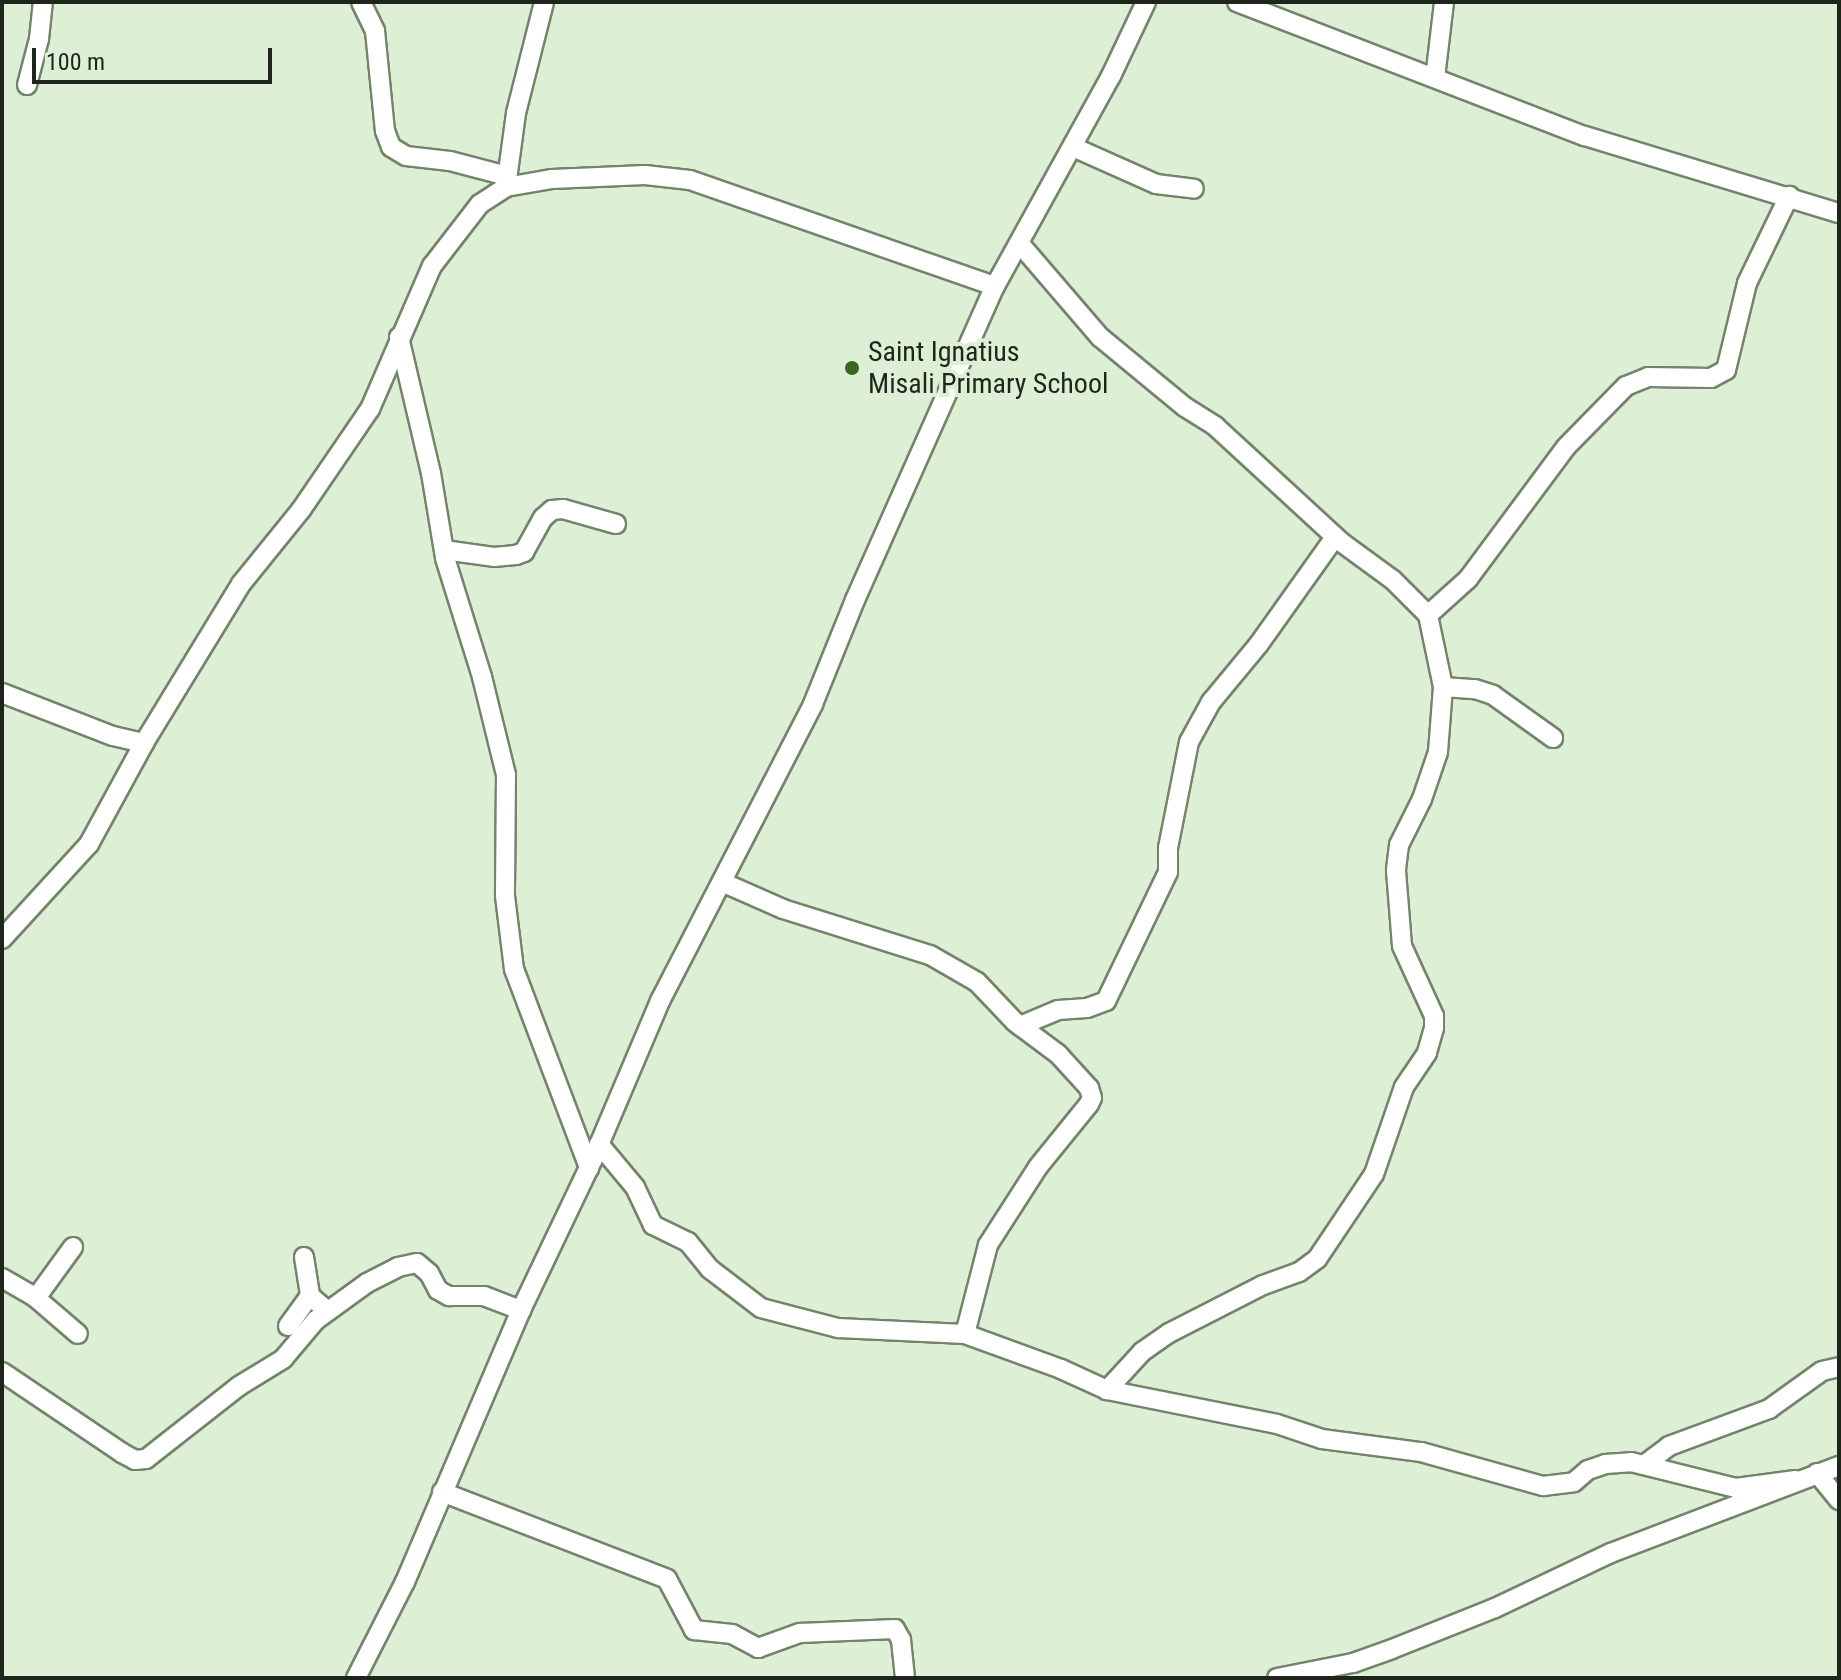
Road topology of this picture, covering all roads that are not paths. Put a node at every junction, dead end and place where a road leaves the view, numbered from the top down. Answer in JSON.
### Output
{"nodes":[{"id":1,"x":43,"y":2,"type":"edge"},
{"id":2,"x":361,"y":2,"type":"edge"},
{"id":3,"x":544,"y":2,"type":"edge"},
{"id":4,"x":1146,"y":2,"type":"edge"},
{"id":5,"x":1237,"y":2,"type":"edge"},
{"id":6,"x":1444,"y":2,"type":"edge"},
{"id":7,"x":1435,"y":78,"type":"junction"},
{"id":8,"x":27,"y":85,"type":"dead end"},
{"id":9,"x":1073,"y":147,"type":"junction"},
{"id":10,"x":506,"y":182,"type":"junction"},
{"id":11,"x":1194,"y":189,"type":"dead end"},
{"id":12,"x":1789,"y":196,"type":"junction"},
{"id":13,"x":1839,"y":213,"type":"edge"},
{"id":14,"x":1020,"y":244,"type":"junction"},
{"id":15,"x":995,"y":286,"type":"junction"},
{"id":16,"x":399,"y":337,"type":"junction"},
{"id":17,"x":616,"y":524,"type":"dead end"},
{"id":18,"x":1335,"y":537,"type":"junction"},
{"id":19,"x":444,"y":550,"type":"junction"},
{"id":20,"x":1428,"y":615,"type":"junction"},
{"id":21,"x":1443,"y":687,"type":"junction"},
{"id":22,"x":2,"y":693,"type":"edge"},
{"id":23,"x":1553,"y":738,"type":"dead end"},
{"id":24,"x":144,"y":743,"type":"junction"},
{"id":25,"x":724,"y":883,"type":"junction"},
{"id":26,"x":2,"y":939,"type":"edge"},
{"id":27,"x":1020,"y":1026,"type":"junction"},
{"id":28,"x":599,"y":1144,"type":"junction"},
{"id":29,"x":589,"y":1168,"type":"junction"},
{"id":30,"x":73,"y":1247,"type":"dead end"},
{"id":31,"x":304,"y":1257,"type":"dead end"},
{"id":32,"x":2,"y":1278,"type":"edge"},
{"id":33,"x":310,"y":1296,"type":"junction"},
{"id":34,"x":36,"y":1298,"type":"junction"},
{"id":35,"x":521,"y":1310,"type":"junction"},
{"id":36,"x":328,"y":1311,"type":"junction"},
{"id":37,"x":288,"y":1326,"type":"dead end"},
{"id":38,"x":78,"y":1334,"type":"dead end"},
{"id":39,"x":965,"y":1334,"type":"junction"},
{"id":40,"x":1839,"y":1367,"type":"edge"},
{"id":41,"x":2,"y":1372,"type":"edge"},
{"id":42,"x":1107,"y":1390,"type":"junction"},
{"id":43,"x":1644,"y":1465,"type":"junction"},
{"id":44,"x":1839,"y":1466,"type":"edge"},
{"id":45,"x":1817,"y":1473,"type":"junction"},
{"id":46,"x":1795,"y":1480,"type":"junction"},
{"id":47,"x":442,"y":1492,"type":"junction"},
{"id":48,"x":1839,"y":1500,"type":"edge"},
{"id":49,"x":356,"y":1678,"type":"edge"},
{"id":50,"x":905,"y":1678,"type":"edge"},
{"id":51,"x":1277,"y":1678,"type":"edge"}],
"edges":[{"from":1,"to":8,"type":"street"},
{"from":2,"to":10,"type":"street"},
{"from":3,"to":10,"type":"street"},
{"from":4,"to":9,"type":"street"},
{"from":5,"to":7,"type":"street"},
{"from":6,"to":7,"type":"street"},
{"from":7,"to":12,"type":"street"},
{"from":9,"to":11,"type":"street"},
{"from":9,"to":14,"type":"street"},
{"from":10,"to":15,"type":"street"},
{"from":10,"to":16,"type":"street"},
{"from":12,"to":13,"type":"street"},
{"from":12,"to":20,"type":"street"},
{"from":14,"to":15,"type":"street"},
{"from":14,"to":18,"type":"street"},
{"from":15,"to":25,"type":"street"},
{"from":16,"to":19,"type":"street"},
{"from":16,"to":24,"type":"street"},
{"from":17,"to":19,"type":"street"},
{"from":18,"to":20,"type":"street"},
{"from":18,"to":27,"type":"street"},
{"from":19,"to":29,"type":"street"},
{"from":20,"to":21,"type":"street"},
{"from":21,"to":23,"type":"street"},
{"from":21,"to":42,"type":"street"},
{"from":22,"to":24,"type":"street"},
{"from":24,"to":26,"type":"street"},
{"from":25,"to":27,"type":"street"},
{"from":25,"to":28,"type":"street"},
{"from":27,"to":39,"type":"street"},
{"from":28,"to":29,"type":"street"},
{"from":28,"to":39,"type":"street"},
{"from":29,"to":35,"type":"street"},
{"from":30,"to":34,"type":"street"},
{"from":31,"to":33,"type":"street"},
{"from":32,"to":34,"type":"street"},
{"from":33,"to":36,"type":"street"},
{"from":33,"to":37,"type":"street"},
{"from":34,"to":38,"type":"street"},
{"from":35,"to":36,"type":"street"},
{"from":35,"to":47,"type":"street"},
{"from":36,"to":41,"type":"street"},
{"from":39,"to":42,"type":"street"},
{"from":40,"to":43,"type":"street"},
{"from":42,"to":43,"type":"street"},
{"from":43,"to":46,"type":"street"},
{"from":44,"to":45,"type":"street"},
{"from":45,"to":46,"type":"street"},
{"from":45,"to":48,"type":"street"},
{"from":46,"to":51,"type":"street"},
{"from":47,"to":49,"type":"street"},
{"from":47,"to":50,"type":"street"}]}
